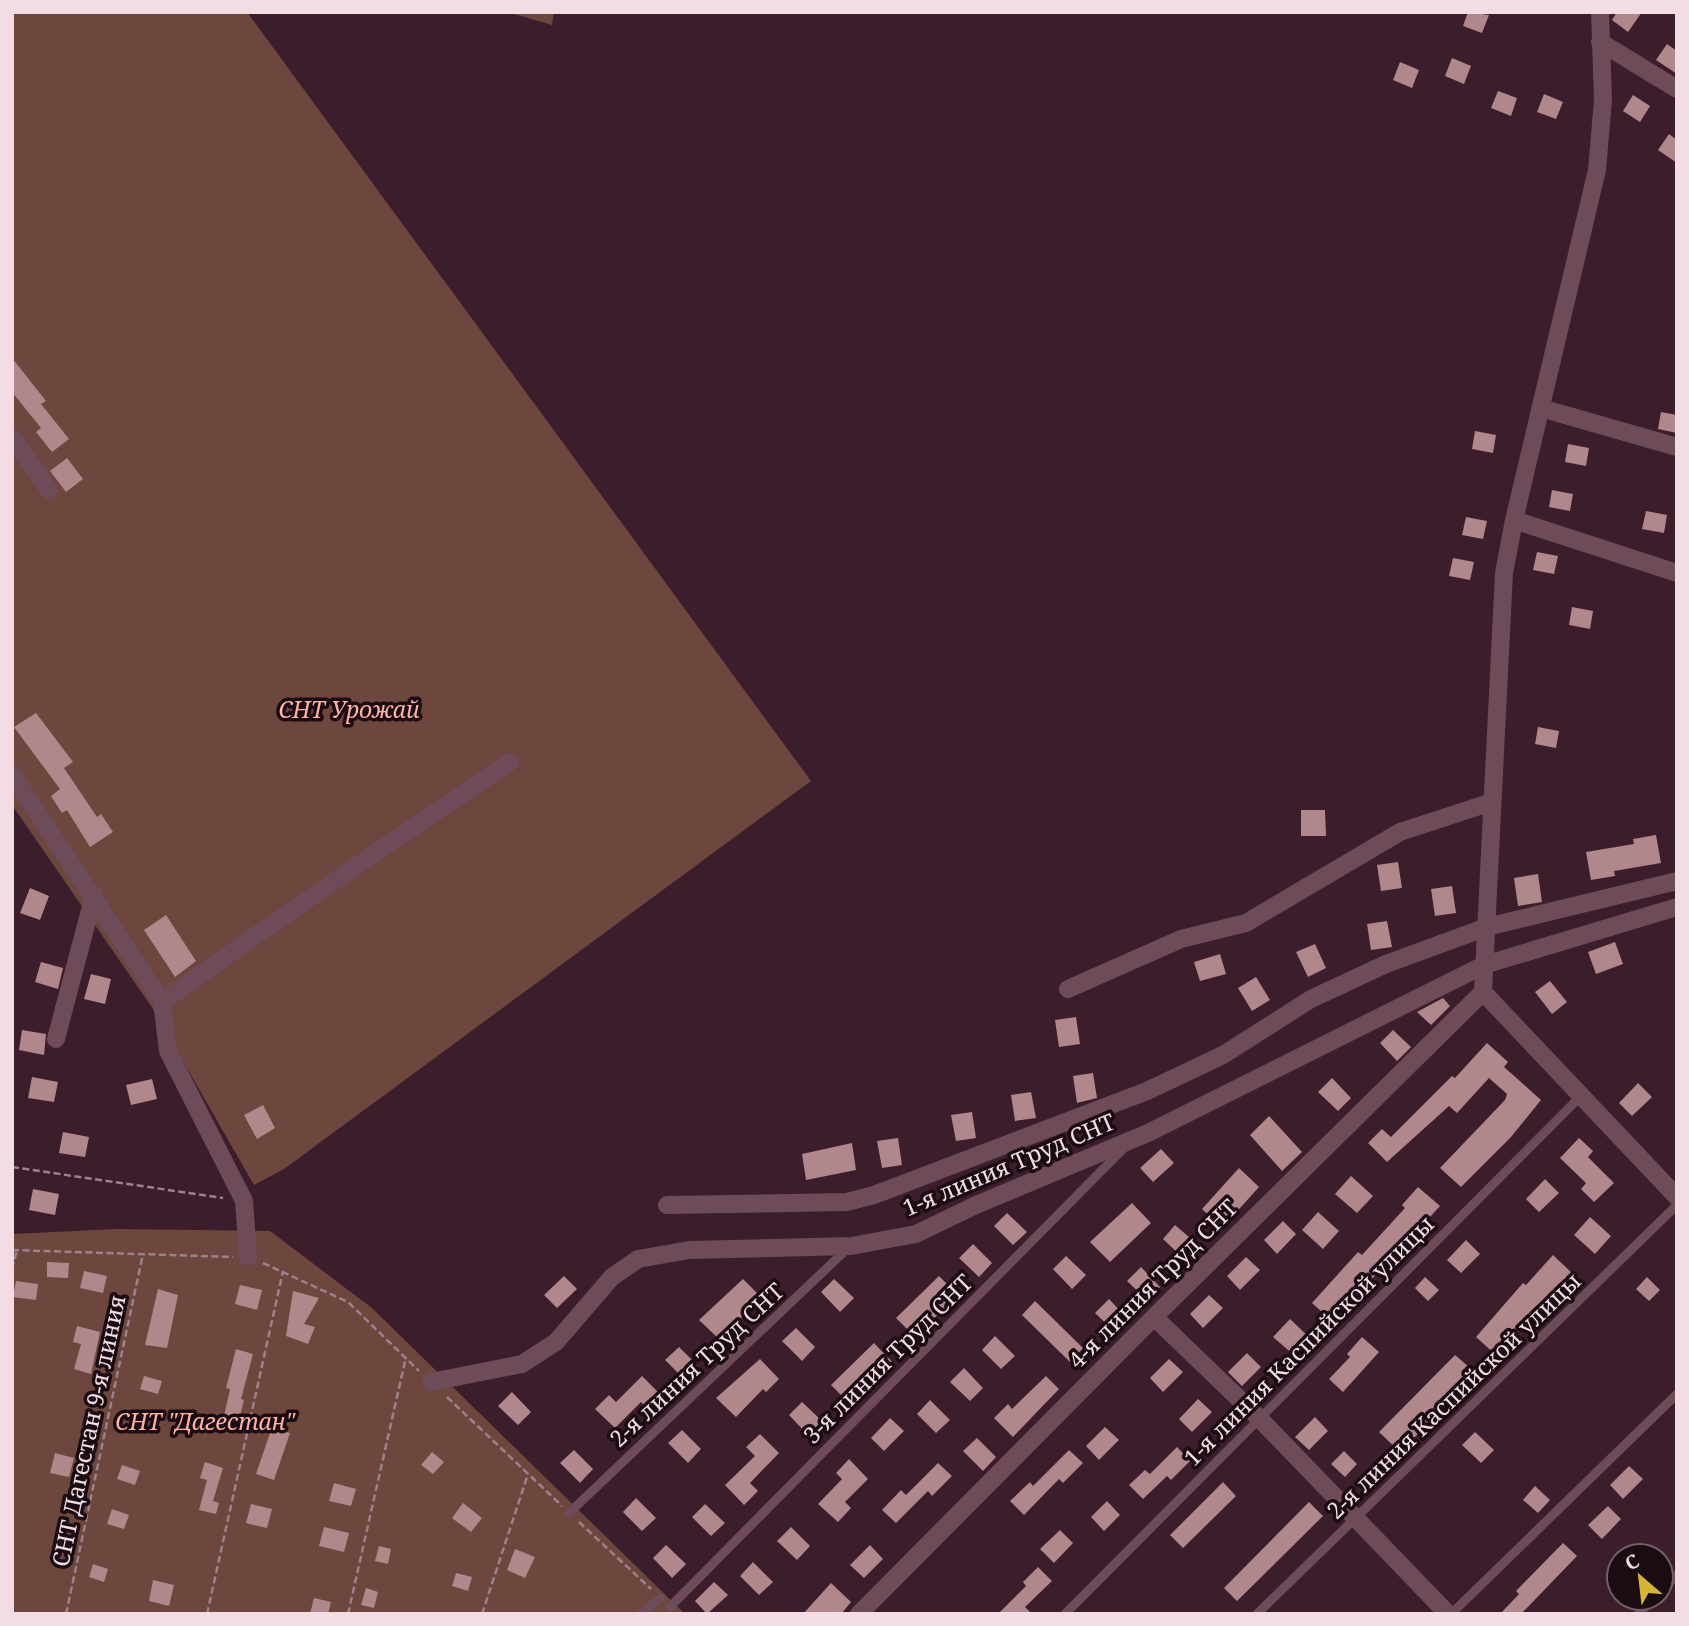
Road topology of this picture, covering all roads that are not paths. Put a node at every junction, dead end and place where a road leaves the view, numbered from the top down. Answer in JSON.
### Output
{"nodes":[{"id":1,"x":1595,"y":14,"type":"edge"},
{"id":2,"x":1600,"y":42,"type":"junction"},
{"id":3,"x":1677,"y":89,"type":"edge"},
{"id":4,"x":1541,"y":408,"type":"junction"},
{"id":5,"x":12,"y":437,"type":"edge"},
{"id":6,"x":1677,"y":447,"type":"edge"},
{"id":7,"x":49,"y":490,"type":"dead end"},
{"id":8,"x":1514,"y":520,"type":"junction"},
{"id":9,"x":1677,"y":573,"type":"edge"},
{"id":10,"x":510,"y":762,"type":"dead end"},
{"id":11,"x":12,"y":774,"type":"edge"},
{"id":12,"x":1492,"y":802,"type":"junction"},
{"id":13,"x":1677,"y":881,"type":"edge"},
{"id":14,"x":94,"y":895,"type":"junction"},
{"id":15,"x":1677,"y":908,"type":"edge"},
{"id":16,"x":1487,"y":927,"type":"junction"},
{"id":17,"x":1484,"y":965,"type":"junction"},
{"id":18,"x":1068,"y":989,"type":"dead end"},
{"id":19,"x":1483,"y":992,"type":"junction"},
{"id":20,"x":162,"y":1002,"type":"junction"},
{"id":21,"x":56,"y":1039,"type":"dead end"},
{"id":22,"x":1582,"y":1095,"type":"junction"},
{"id":23,"x":1133,"y":1139,"type":"junction"},
{"id":24,"x":1677,"y":1197,"type":"edge"},
{"id":25,"x":667,"y":1205,"type":"dead end"},
{"id":26,"x":1677,"y":1205,"type":"edge"},
{"id":27,"x":850,"y":1246,"type":"junction"},
{"id":28,"x":248,"y":1257,"type":"road end"},
{"id":29,"x":1154,"y":1317,"type":"junction"},
{"id":30,"x":432,"y":1382,"type":"road end"},
{"id":31,"x":1677,"y":1394,"type":"edge"},
{"id":32,"x":1259,"y":1418,"type":"junction"},
{"id":33,"x":569,"y":1513,"type":"road end"},
{"id":34,"x":1356,"y":1519,"type":"junction"},
{"id":35,"x":661,"y":1598,"type":"road end"},
{"id":36,"x":670,"y":1607,"type":"dead end"},
{"id":37,"x":640,"y":1614,"type":"edge"},
{"id":38,"x":859,"y":1614,"type":"edge"},
{"id":39,"x":1065,"y":1614,"type":"edge"},
{"id":40,"x":1257,"y":1614,"type":"edge"},
{"id":41,"x":1449,"y":1614,"type":"edge"}],
"edges":[{"from":1,"to":2,"type":"street"},
{"from":2,"to":3,"type":"street"},
{"from":2,"to":4,"type":"street"},
{"from":4,"to":6,"type":"street"},
{"from":4,"to":8,"type":"street"},
{"from":5,"to":7,"type":"street"},
{"from":8,"to":9,"type":"street"},
{"from":8,"to":12,"type":"street"},
{"from":10,"to":20,"type":"street"},
{"from":11,"to":14,"type":"street"},
{"from":12,"to":16,"type":"street"},
{"from":12,"to":18,"type":"street"},
{"from":13,"to":16,"type":"street"},
{"from":14,"to":20,"type":"street"},
{"from":14,"to":21,"type":"street"},
{"from":15,"to":17,"type":"street","name":"1-я линия Труд СНТ"},
{"from":16,"to":17,"type":"street"},
{"from":16,"to":25,"type":"street"},
{"from":17,"to":19,"type":"street"},
{"from":17,"to":23,"type":"street","name":"1-я линия Труд СНТ"},
{"from":19,"to":22,"type":"street"},
{"from":19,"to":29,"type":"street","name":"4-я линия Труд СНТ"},
{"from":20,"to":28,"type":"street"},
{"from":22,"to":24,"type":"street"},
{"from":22,"to":32,"type":"lane","name":"1-я линия Каспийской улицы"},
{"from":23,"to":27,"type":"street","name":"1-я линия Труд СНТ"},
{"from":23,"to":36,"type":"lane","name":"3-я линия Труд СНТ"},
{"from":26,"to":34,"type":"lane","name":"2-я линия Каспийской улицы"},
{"from":27,"to":30,"type":"street","name":"1-я линия Труд СНТ"},
{"from":27,"to":33,"type":"lane","name":"2-я линия Труд СНТ"},
{"from":29,"to":32,"type":"street"},
{"from":29,"to":38,"type":"street","name":"4-я линия Труд СНТ"},
{"from":31,"to":41,"type":"lane"},
{"from":32,"to":34,"type":"street"},
{"from":32,"to":39,"type":"lane","name":"1-я линия Каспийской улицы"},
{"from":34,"to":40,"type":"lane","name":"2-я линия Каспийской улицы"},
{"from":34,"to":41,"type":"street"},
{"from":35,"to":37,"type":"lane"}]}
